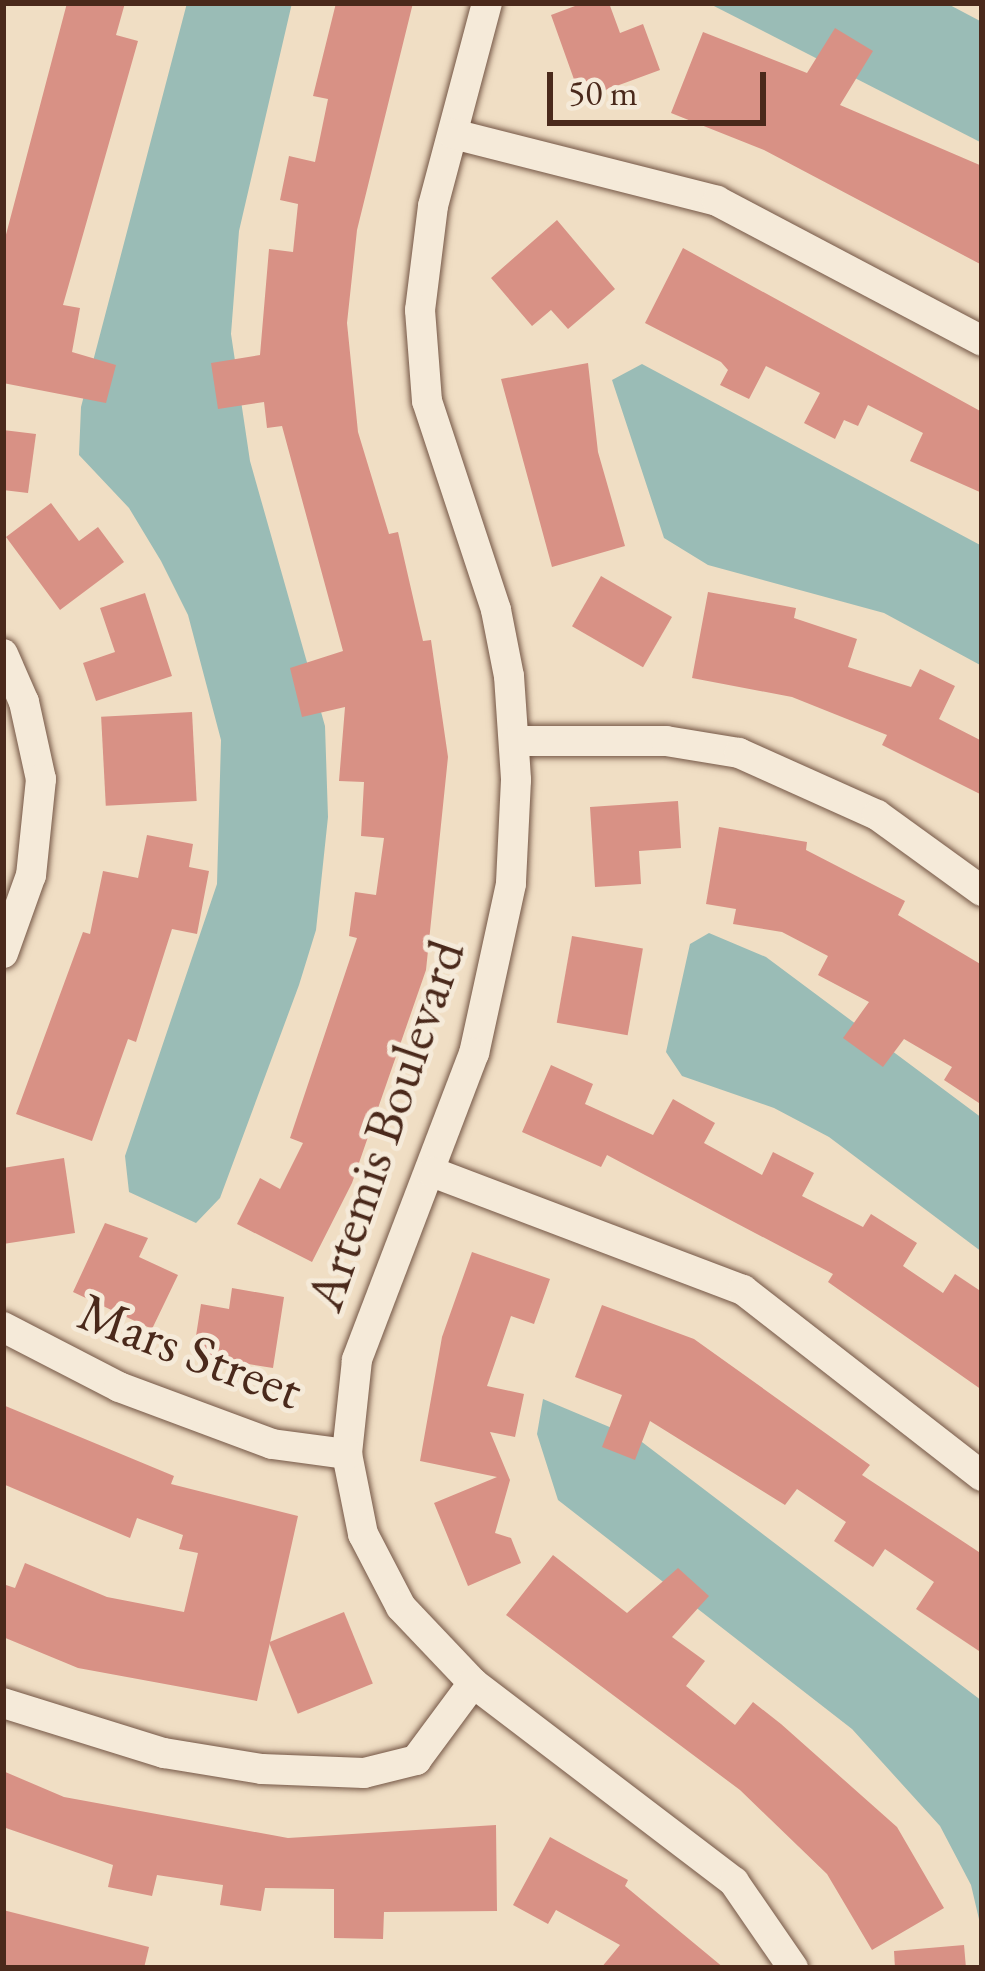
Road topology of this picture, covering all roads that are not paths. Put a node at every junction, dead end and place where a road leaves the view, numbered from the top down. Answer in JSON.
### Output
{"nodes":[{"id":1,"x":488,"y":3,"type":"edge"},
{"id":2,"x":453,"y":134,"type":"junction"},
{"id":3,"x":982,"y":341,"type":"edge"},
{"id":4,"x":3,"y":655,"type":"edge"},
{"id":5,"x":515,"y":741,"type":"junction"},
{"id":6,"x":982,"y":891,"type":"edge"},
{"id":7,"x":3,"y":953,"type":"edge"},
{"id":8,"x":432,"y":1172,"type":"junction"},
{"id":9,"x":3,"y":1327,"type":"edge"},
{"id":10,"x":347,"y":1454,"type":"junction"},
{"id":11,"x":982,"y":1476,"type":"edge"},
{"id":12,"x":472,"y":1682,"type":"junction"},
{"id":13,"x":3,"y":1703,"type":"edge"},
{"id":14,"x":793,"y":1968,"type":"edge"}],
"edges":[{"from":1,"to":2,"type":"street","name":"Artemis Boulevard"},
{"from":2,"to":3,"type":"street"},
{"from":2,"to":5,"type":"street","name":"Artemis Boulevard"},
{"from":4,"to":7,"type":"street"},
{"from":5,"to":6,"type":"street"},
{"from":5,"to":8,"type":"street","name":"Artemis Boulevard"},
{"from":8,"to":10,"type":"street","name":"Artemis Boulevard"},
{"from":8,"to":11,"type":"street"},
{"from":9,"to":10,"type":"street","name":"Mars Street"},
{"from":10,"to":12,"type":"street","name":"Artemis Boulevard"},
{"from":12,"to":13,"type":"street"},
{"from":12,"to":14,"type":"street","name":"Artemis Boulevard"}]}
